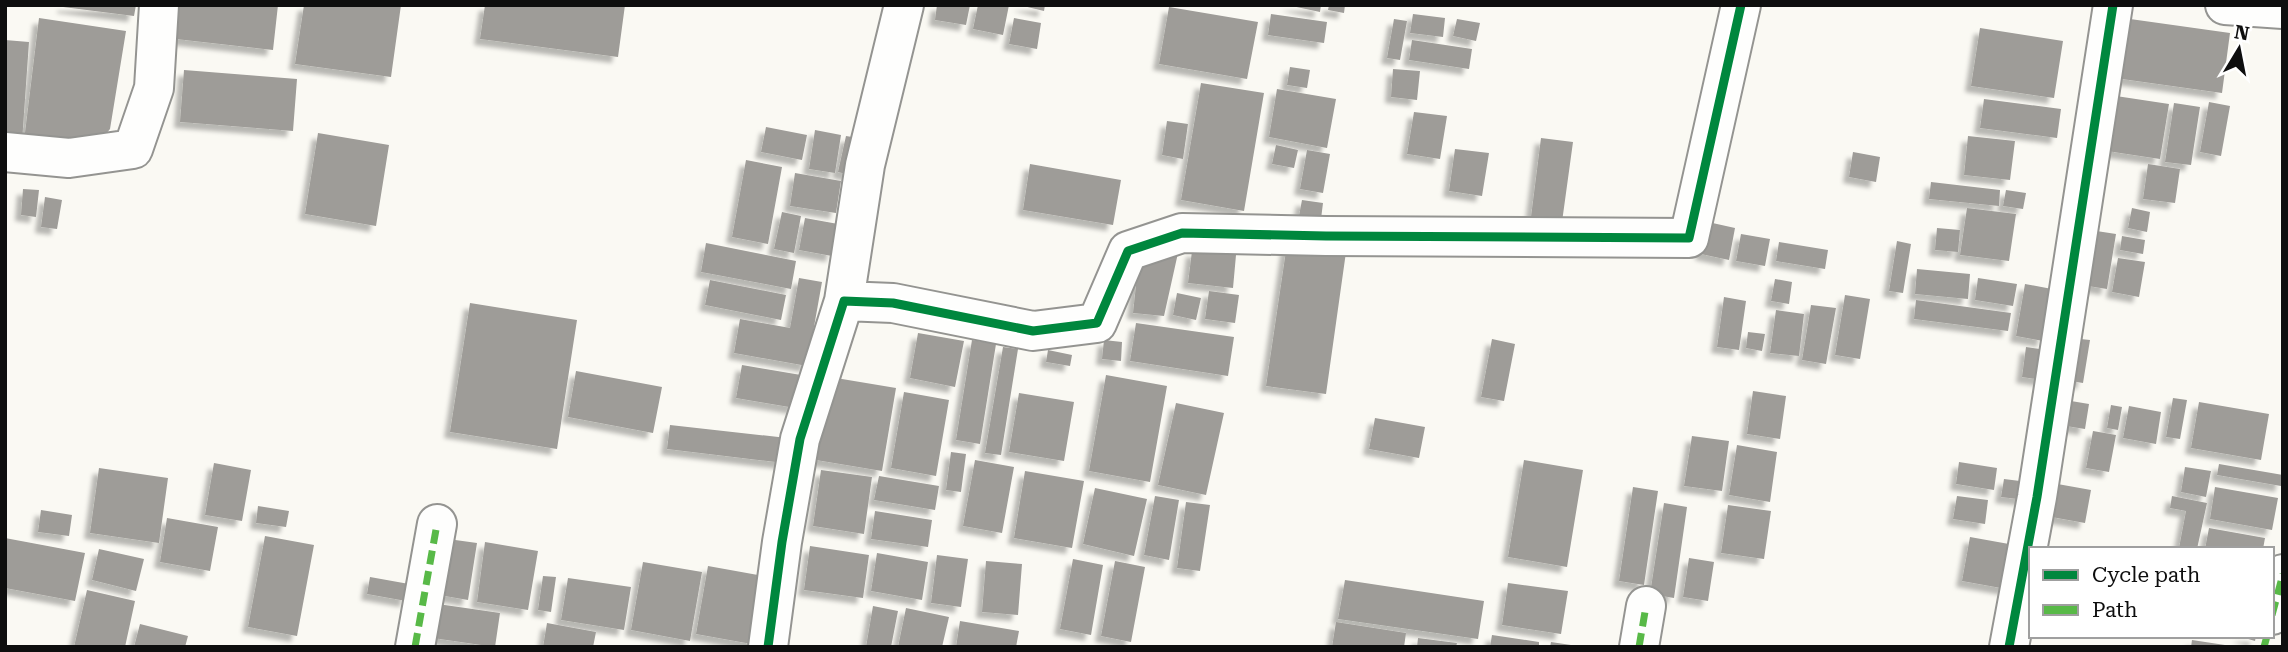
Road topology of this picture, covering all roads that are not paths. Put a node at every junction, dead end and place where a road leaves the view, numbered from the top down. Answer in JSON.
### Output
{"nodes":[{"id":1,"x":159,"y":5,"type":"edge"},
{"id":2,"x":904,"y":5,"type":"edge"},
{"id":3,"x":1741,"y":5,"type":"edge"},
{"id":4,"x":2113,"y":5,"type":"edge"},
{"id":5,"x":2225,"y":5,"type":"edge"},
{"id":6,"x":2283,"y":9,"type":"edge"},
{"id":7,"x":5,"y":152,"type":"edge"},
{"id":8,"x":844,"y":301,"type":"junction"},
{"id":9,"x":436,"y":524,"type":"dead end"},
{"id":10,"x":2283,"y":574,"type":"edge"},
{"id":11,"x":1646,"y":606,"type":"dead end"},
{"id":12,"x":2274,"y":608,"type":"edge"},
{"id":13,"x":415,"y":647,"type":"edge"},
{"id":14,"x":768,"y":647,"type":"edge"},
{"id":15,"x":1639,"y":647,"type":"edge"},
{"id":16,"x":2009,"y":647,"type":"edge"}],
"edges":[{"from":1,"to":7,"type":"street"},
{"from":2,"to":8,"type":"street"},
{"from":3,"to":8,"type":"street"},
{"from":4,"to":16,"type":"street"},
{"from":5,"to":6,"type":"street"},
{"from":8,"to":14,"type":"street"},
{"from":9,"to":13,"type":"street"},
{"from":10,"to":12,"type":"street"},
{"from":11,"to":15,"type":"street"}]}
